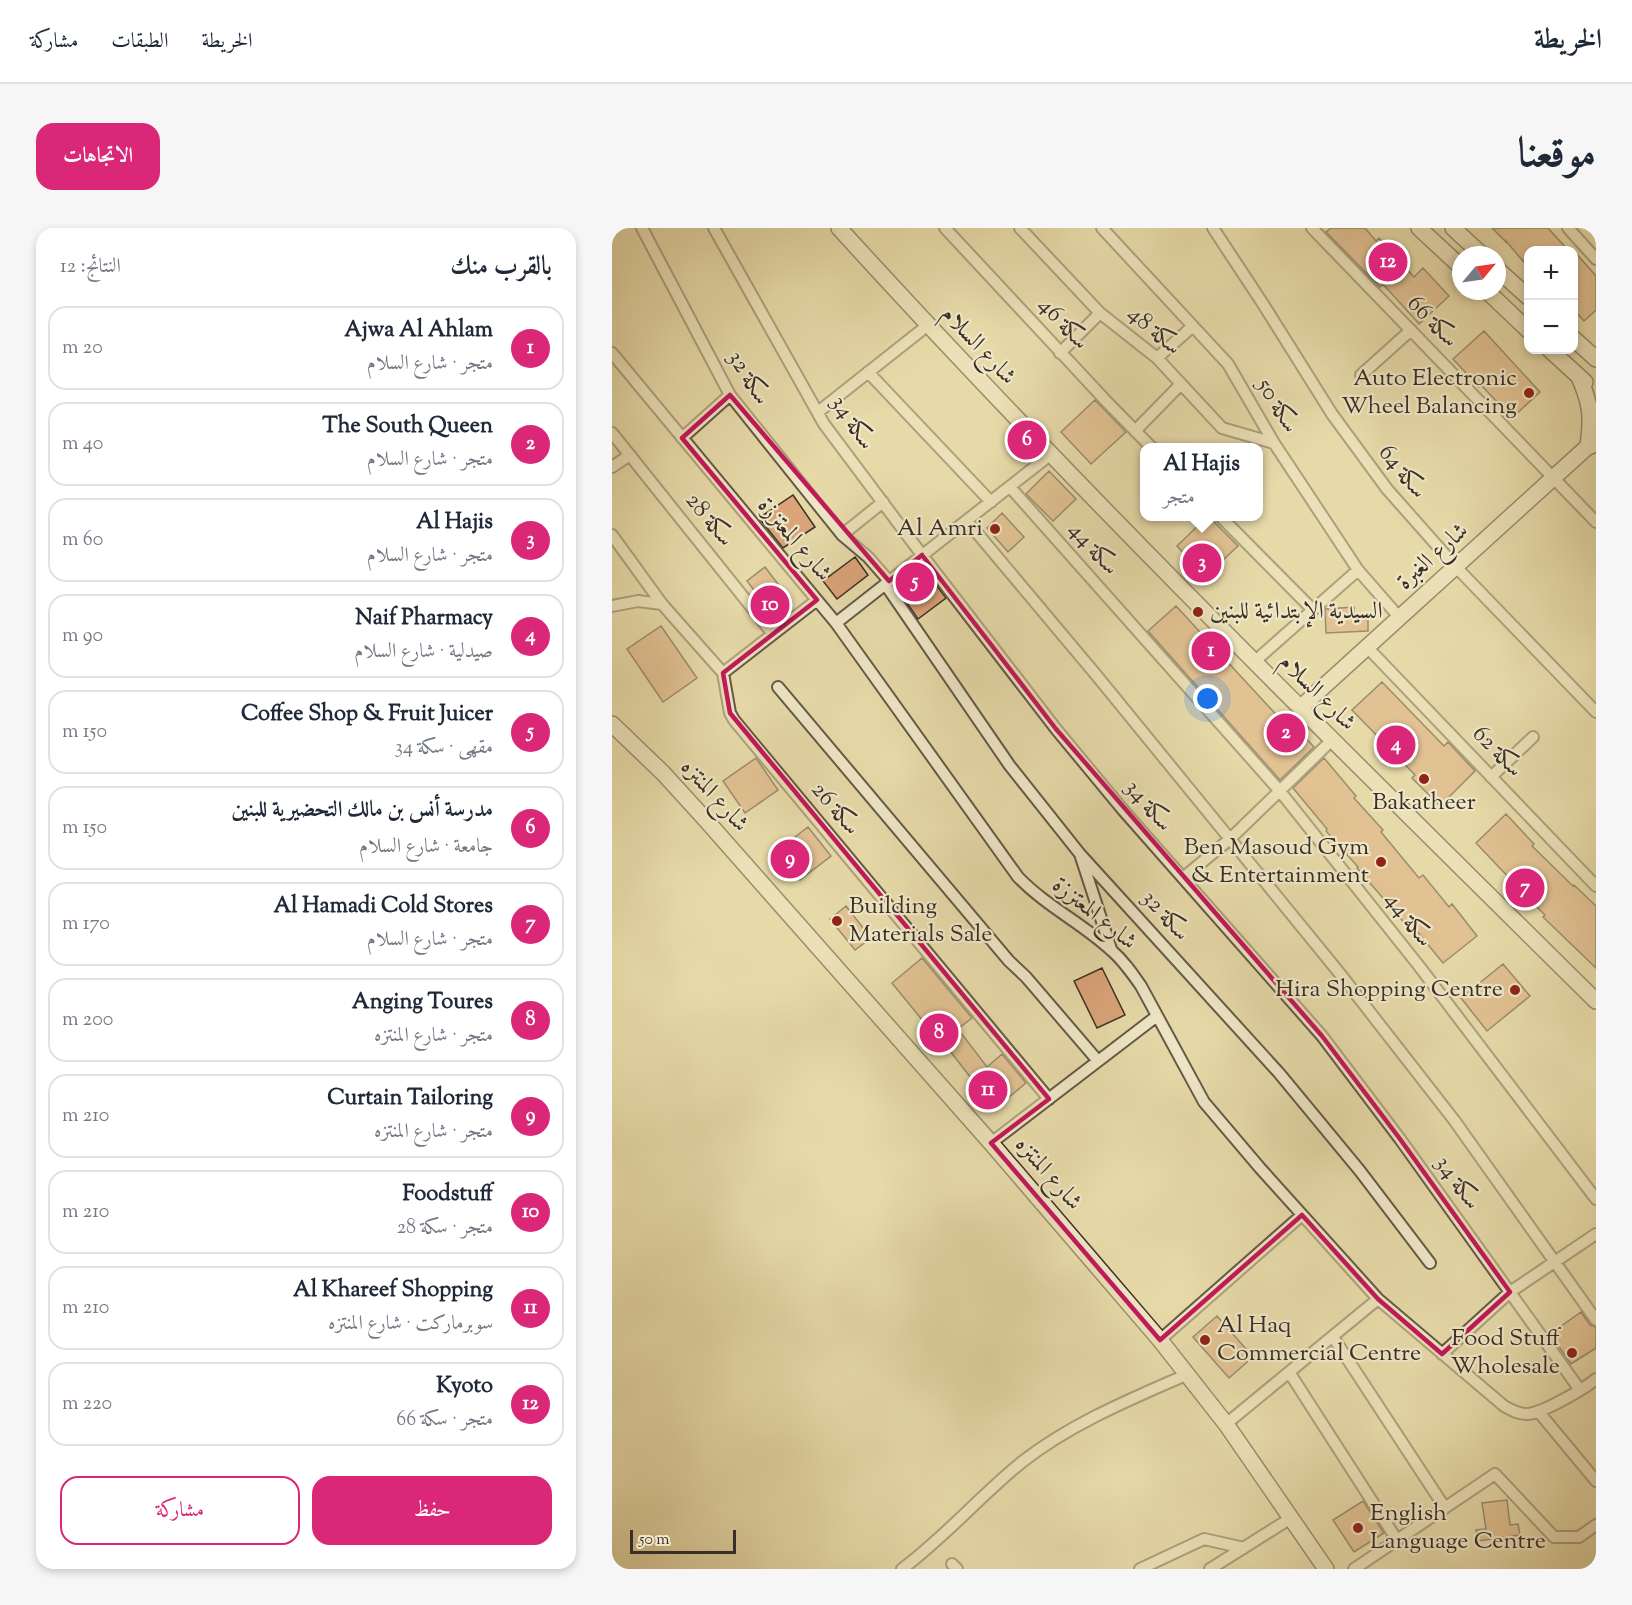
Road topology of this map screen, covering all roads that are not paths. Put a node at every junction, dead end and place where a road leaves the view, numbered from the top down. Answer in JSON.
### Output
{"nodes":[{"id":1,"x":642,"y":228,"type":"edge"},
{"id":2,"x":714,"y":228,"type":"edge"},
{"id":3,"x":839,"y":228,"type":"edge"},
{"id":4,"x":945,"y":228,"type":"edge"},
{"id":5,"x":1020,"y":228,"type":"edge"},
{"id":6,"x":1102,"y":228,"type":"edge"},
{"id":7,"x":1213,"y":228,"type":"edge"},
{"id":8,"x":1312,"y":228,"type":"edge"},
{"id":9,"x":1419,"y":228,"type":"edge"},
{"id":10,"x":1453,"y":228,"type":"edge"},
{"id":11,"x":1568,"y":228,"type":"edge"},
{"id":12,"x":1472,"y":246,"type":"edge"},
{"id":13,"x":1452,"y":259,"type":"edge"},
{"id":14,"x":1596,"y":259,"type":"edge"},
{"id":15,"x":1506,"y":277,"type":"edge"},
{"id":16,"x":1524,"y":293,"type":"edge"},
{"id":17,"x":1496,"y":300,"type":"edge"},
{"id":18,"x":1100,"y":313,"type":"junction"},
{"id":19,"x":928,"y":326,"type":"junction"},
{"id":20,"x":1193,"y":326,"type":"junction"},
{"id":21,"x":1524,"y":326,"type":"edge"},
{"id":22,"x":1411,"y":330,"type":"junction"},
{"id":23,"x":1578,"y":343,"type":"edge"},
{"id":24,"x":1060,"y":352,"type":"junction"},
{"id":25,"x":612,"y":353,"type":"edge"},
{"id":26,"x":1554,"y":354,"type":"edge"},
{"id":27,"x":1157,"y":358,"type":"junction"},
{"id":28,"x":1596,"y":359,"type":"edge"},
{"id":29,"x":868,"y":372,"type":"junction"},
{"id":30,"x":1361,"y":375,"type":"dead end"},
{"id":31,"x":1580,"y":377,"type":"junction"},
{"id":32,"x":1181,"y":384,"type":"junction"},
{"id":33,"x":1596,"y":392,"type":"edge"},
{"id":34,"x":730,"y":395,"type":"junction"},
{"id":35,"x":818,"y":412,"type":"junction"},
{"id":36,"x":1135,"y":431,"type":"junction"},
{"id":37,"x":612,"y":432,"type":"edge"},
{"id":38,"x":682,"y":438,"type":"junction"},
{"id":39,"x":1148,"y":443,"type":"edge"},
{"id":40,"x":1274,"y":443,"type":"junction"},
{"id":41,"x":1593,"y":443,"type":"edge"},
{"id":42,"x":630,"y":455,"type":"junction"},
{"id":43,"x":1050,"y":455,"type":"junction"},
{"id":44,"x":612,"y":467,"type":"edge"},
{"id":45,"x":1553,"y":478,"type":"junction"},
{"id":46,"x":1010,"y":487,"type":"junction"},
{"id":47,"x":883,"y":502,"type":"junction"},
{"id":48,"x":991,"y":502,"type":"junction"},
{"id":49,"x":966,"y":521,"type":"junction"},
{"id":50,"x":1225,"y":521,"type":"edge"},
{"id":51,"x":1596,"y":522,"type":"edge"},
{"id":52,"x":612,"y":534,"type":"edge"},
{"id":53,"x":842,"y":535,"type":"junction"},
{"id":54,"x":922,"y":555,"type":"junction"},
{"id":55,"x":1456,"y":567,"type":"junction"},
{"id":56,"x":1358,"y":570,"type":"junction"},
{"id":57,"x":887,"y":583,"type":"junction"},
{"id":58,"x":817,"y":600,"type":"junction"},
{"id":59,"x":662,"y":604,"type":"junction"},
{"id":60,"x":612,"y":606,"type":"edge"},
{"id":61,"x":1313,"y":610,"type":"junction"},
{"id":62,"x":1399,"y":617,"type":"junction"},
{"id":63,"x":836,"y":623,"type":"junction"},
{"id":64,"x":773,"y":634,"type":"junction"},
{"id":65,"x":1367,"y":647,"type":"junction"},
{"id":66,"x":1254,"y":662,"type":"junction"},
{"id":67,"x":723,"y":673,"type":"junction"},
{"id":68,"x":778,"y":687,"type":"dead end"},
{"id":69,"x":1299,"y":708,"type":"junction"},
{"id":70,"x":1596,"y":712,"type":"edge"},
{"id":71,"x":612,"y":724,"type":"edge"},
{"id":72,"x":1533,"y":737,"type":"dead end"},
{"id":73,"x":1332,"y":740,"type":"junction"},
{"id":74,"x":1491,"y":777,"type":"junction"},
{"id":75,"x":1279,"y":790,"type":"junction"},
{"id":76,"x":1230,"y":838,"type":"junction"},
{"id":77,"x":1080,"y":854,"type":"junction"},
{"id":78,"x":1183,"y":878,"type":"junction"},
{"id":79,"x":1596,"y":886,"type":"edge"},
{"id":80,"x":1111,"y":949,"type":"junction"},
{"id":81,"x":1596,"y":1001,"type":"edge"},
{"id":82,"x":1157,"y":1016,"type":"junction"},
{"id":83,"x":1098,"y":1061,"type":"junction"},
{"id":84,"x":1049,"y":1099,"type":"junction"},
{"id":85,"x":991,"y":1143,"type":"junction"},
{"id":86,"x":1596,"y":1199,"type":"edge"},
{"id":87,"x":1302,"y":1215,"type":"junction"},
{"id":88,"x":1596,"y":1234,"type":"edge"},
{"id":89,"x":1554,"y":1262,"type":"junction"},
{"id":90,"x":1430,"y":1263,"type":"dead end"},
{"id":91,"x":1510,"y":1292,"type":"junction"},
{"id":92,"x":1378,"y":1299,"type":"junction"},
{"id":93,"x":1596,"y":1320,"type":"edge"},
{"id":94,"x":1333,"y":1337,"type":"junction"},
{"id":95,"x":1160,"y":1340,"type":"junction"},
{"id":96,"x":1442,"y":1354,"type":"junction"},
{"id":97,"x":1289,"y":1372,"type":"junction"},
{"id":98,"x":1188,"y":1374,"type":"junction"},
{"id":99,"x":1588,"y":1385,"type":"edge"},
{"id":100,"x":1596,"y":1395,"type":"edge"},
{"id":101,"x":1538,"y":1412,"type":"junction"},
{"id":102,"x":1226,"y":1424,"type":"junction"},
{"id":103,"x":1596,"y":1481,"type":"edge"},
{"id":104,"x":1445,"y":1508,"type":"junction"},
{"id":105,"x":1291,"y":1518,"type":"junction"},
{"id":106,"x":1596,"y":1525,"type":"edge"},
{"id":107,"x":1397,"y":1540,"type":"junction"},
{"id":108,"x":1244,"y":1548,"type":"junction"},
{"id":109,"x":902,"y":1569,"type":"edge"},
{"id":110,"x":1140,"y":1569,"type":"edge"},
{"id":111,"x":1210,"y":1569,"type":"edge"},
{"id":112,"x":1326,"y":1569,"type":"edge"},
{"id":113,"x":1354,"y":1569,"type":"edge"}],
"edges":[{"from":1,"to":34,"type":"street","name":"سكة 32"},
{"from":2,"to":35,"type":"street","name":"سكة 34"},
{"from":3,"to":19,"type":"street","name":"شارع السلام"},
{"from":4,"to":24,"type":"street","name":"سكة 46"},
{"from":5,"to":18,"type":"street","name":"سكة 48"},
{"from":6,"to":20,"type":"street","name":"سكة 50"},
{"from":7,"to":55,"type":"street","name":"سكة 64"},
{"from":8,"to":22,"type":"street","name":"سكة 66"},
{"from":9,"to":13,"type":"street"},
{"from":10,"to":12,"type":"street"},
{"from":11,"to":14,"type":"street"},
{"from":15,"to":16,"type":"street"},
{"from":17,"to":21,"type":"street"},
{"from":18,"to":24,"type":"street"},
{"from":18,"to":27,"type":"street","name":"سكة 48"},
{"from":19,"to":29,"type":"street"},
{"from":19,"to":43,"type":"street","name":"شارع السلام"},
{"from":20,"to":27,"type":"street"},
{"from":20,"to":40,"type":"street","name":"سكة 50"},
{"from":22,"to":30,"type":"street"},
{"from":22,"to":45,"type":"street","name":"سكة 66"},
{"from":23,"to":28,"type":"street"},
{"from":24,"to":36,"type":"street","name":"سكة 46"},
{"from":25,"to":38,"type":"street","name":"شارع المعتززة"},
{"from":26,"to":31,"type":"street"},
{"from":27,"to":32,"type":"street","name":"سكة 48"},
{"from":29,"to":35,"type":"street"},
{"from":29,"to":48,"type":"street"},
{"from":31,"to":33,"type":"street"},
{"from":31,"to":41,"type":"street"},
{"from":32,"to":36,"type":"street"},
{"from":32,"to":40,"type":"street","name":"سكة 48"},
{"from":34,"to":38,"type":"street"},
{"from":34,"to":53,"type":"street","name":"سكة 32"},
{"from":35,"to":47,"type":"street","name":"سكة 34"},
{"from":36,"to":39,"type":"street","name":"سكة 46"},
{"from":37,"to":42,"type":"street","name":"سكة 28"},
{"from":38,"to":58,"type":"street","name":"شارع المعتززة"},
{"from":40,"to":56,"type":"street","name":"سكة 50"},
{"from":41,"to":45,"type":"street","name":"شارع الغبرة"},
{"from":42,"to":44,"type":"street"},
{"from":42,"to":64,"type":"street","name":"سكة 28"},
{"from":43,"to":46,"type":"street"},
{"from":43,"to":66,"type":"street","name":"شارع السلام"},
{"from":45,"to":51,"type":"street","name":"سكة 66"},
{"from":45,"to":55,"type":"street","name":"شارع الغبرة"},
{"from":46,"to":48,"type":"street"},
{"from":46,"to":75,"type":"street","name":"سكة 44"},
{"from":47,"to":53,"type":"street"},
{"from":47,"to":54,"type":"street","name":"سكة 34"},
{"from":48,"to":49,"type":"street"},
{"from":49,"to":54,"type":"street"},
{"from":49,"to":76,"type":"street"},
{"from":50,"to":61,"type":"street"},
{"from":52,"to":59,"type":"street"},
{"from":53,"to":57,"type":"street","name":"سكة 32"},
{"from":54,"to":57,"type":"street"},
{"from":54,"to":78,"type":"street","name":"سكة 34"},
{"from":55,"to":62,"type":"street","name":"شارع الغبرة"},
{"from":55,"to":70,"type":"street","name":"سكة 64"},
{"from":56,"to":61,"type":"street"},
{"from":56,"to":62,"type":"street","name":"سكة 50"},
{"from":57,"to":63,"type":"street"},
{"from":57,"to":77,"type":"street","name":"سكة 32"},
{"from":58,"to":63,"type":"street","name":"شارع المعتززة"},
{"from":58,"to":64,"type":"street"},
{"from":59,"to":60,"type":"street"},
{"from":59,"to":67,"type":"street"},
{"from":61,"to":66,"type":"street"},
{"from":62,"to":65,"type":"street","name":"شارع الغبرة"},
{"from":63,"to":80,"type":"street","name":"شارع المعتززة"},
{"from":64,"to":67,"type":"street"},
{"from":65,"to":69,"type":"street","name":"شارع الغبرة"},
{"from":65,"to":74,"type":"street","name":"سكة 62"},
{"from":66,"to":69,"type":"street","name":"شارع السلام"},
{"from":67,"to":84,"type":"street","name":"سكة 26"},
{"from":68,"to":83,"type":"street"},
{"from":69,"to":73,"type":"street","name":"شارع السلام"},
{"from":71,"to":85,"type":"street","name":"شارع المنتزه"},
{"from":72,"to":74,"type":"street"},
{"from":73,"to":75,"type":"street"},
{"from":73,"to":81,"type":"street","name":"شارع السلام"},
{"from":74,"to":79,"type":"street","name":"سكة 62"},
{"from":75,"to":76,"type":"street"},
{"from":75,"to":86,"type":"street","name":"سكة 44"},
{"from":76,"to":78,"type":"street"},
{"from":76,"to":89,"type":"street"},
{"from":77,"to":80,"type":"street"},
{"from":77,"to":90,"type":"street","name":"سكة 32"},
{"from":78,"to":91,"type":"street","name":"سكة 34"},
{"from":80,"to":82,"type":"street","name":"شارع المعتززة"},
{"from":82,"to":83,"type":"street"},
{"from":82,"to":87,"type":"street","name":"شارع المعتززة"},
{"from":83,"to":84,"type":"street"},
{"from":84,"to":85,"type":"street"},
{"from":85,"to":95,"type":"street","name":"شارع المنتزه"},
{"from":87,"to":92,"type":"street","name":"شارع المعتززة"},
{"from":87,"to":95,"type":"street"},
{"from":88,"to":89,"type":"street"},
{"from":89,"to":91,"type":"street"},
{"from":89,"to":93,"type":"street"},
{"from":91,"to":96,"type":"street"},
{"from":91,"to":99,"type":"street","name":"سكة 34"},
{"from":92,"to":94,"type":"street"},
{"from":92,"to":96,"type":"street","name":"شارع المعتززة"},
{"from":94,"to":97,"type":"street"},
{"from":94,"to":104,"type":"street"},
{"from":95,"to":98,"type":"street","name":"شارع المنتزه"},
{"from":96,"to":101,"type":"street","name":"شارع المعتززة"},
{"from":97,"to":102,"type":"street"},
{"from":97,"to":107,"type":"street"},
{"from":98,"to":102,"type":"street","name":"شارع المنتزه"},
{"from":98,"to":109,"type":"street"},
{"from":99,"to":100,"type":"street","name":"سكة 34"},
{"from":99,"to":101,"type":"street"},
{"from":101,"to":103,"type":"street"},
{"from":102,"to":105,"type":"street","name":"شارع المنتزه"},
{"from":104,"to":106,"type":"street"},
{"from":104,"to":107,"type":"street"},
{"from":105,"to":108,"type":"street"},
{"from":105,"to":112,"type":"street","name":"شارع المنتزه"},
{"from":107,"to":113,"type":"street"},
{"from":108,"to":110,"type":"street"},
{"from":108,"to":111,"type":"street"}]}
